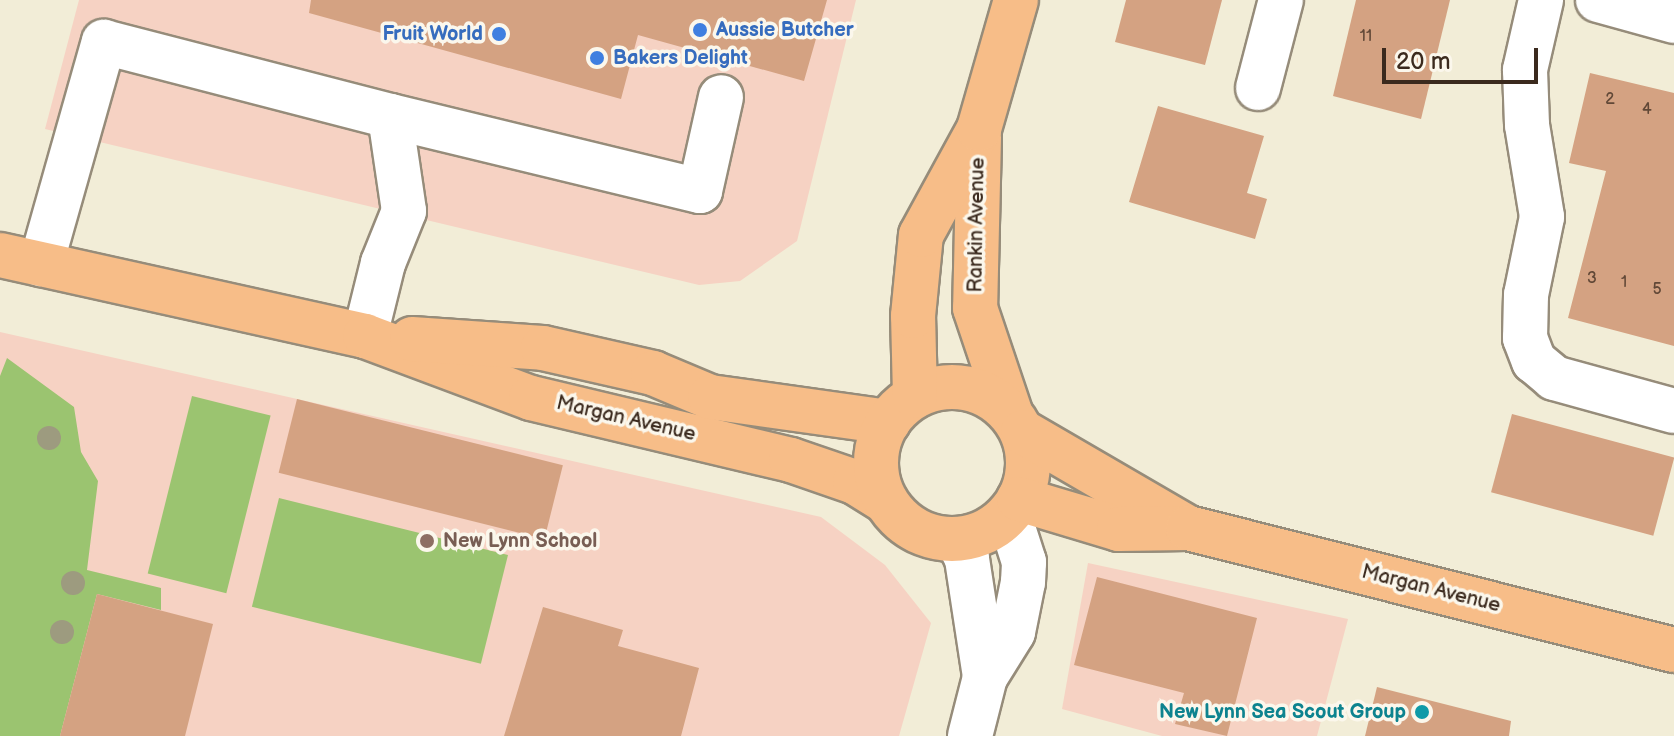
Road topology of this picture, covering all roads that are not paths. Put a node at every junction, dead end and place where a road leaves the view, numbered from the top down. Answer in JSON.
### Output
{"nodes":[{"id":1,"x":1016,"y":0,"type":"edge"},
{"id":2,"x":1281,"y":0,"type":"edge"},
{"id":3,"x":1541,"y":0,"type":"edge"},
{"id":4,"x":1598,"y":0,"type":"edge"},
{"id":5,"x":1674,"y":21,"type":"edge"},
{"id":6,"x":1258,"y":88,"type":"dead end"},
{"id":7,"x":721,"y":97,"type":"dead end"},
{"id":8,"x":390,"y":116,"type":"junction"},
{"id":9,"x":979,"y":129,"type":"junction"},
{"id":10,"x":20,"y":259,"type":"edge"},
{"id":11,"x":365,"y":336,"type":"junction"},
{"id":12,"x":901,"y":409,"type":"junction"},
{"id":13,"x":1674,"y":411,"type":"edge"},
{"id":14,"x":1017,"y":422,"type":"junction"},
{"id":15,"x":886,"y":501,"type":"junction"},
{"id":16,"x":1014,"y":507,"type":"junction"},
{"id":17,"x":1188,"y":528,"type":"junction"},
{"id":18,"x":957,"y":539,"type":"junction"},
{"id":19,"x":1674,"y":650,"type":"edge"},
{"id":20,"x":985,"y":677,"type":"junction"},
{"id":21,"x":970,"y":736,"type":"edge"}],
"edges":[{"from":1,"to":9,"type":"main road","name":"Rankin Avenue"},
{"from":2,"to":6,"type":"street"},
{"from":3,"to":13,"type":"street"},
{"from":4,"to":5,"type":"street"},
{"from":7,"to":8,"type":"street"},
{"from":8,"to":10,"type":"street"},
{"from":8,"to":11,"type":"street"},
{"from":9,"to":12,"type":"main road","name":"Rankin Avenue"},
{"from":9,"to":14,"type":"main road","name":"Rankin Avenue"},
{"from":10,"to":11,"type":"main road","name":"Margan Avenue"},
{"from":11,"to":12,"type":"main road","name":"Margan Avenue"},
{"from":11,"to":15,"type":"main road","name":"Margan Avenue"},
{"from":12,"to":14,"type":"main road"},
{"from":12,"to":15,"type":"main road"},
{"from":14,"to":16,"type":"main road"},
{"from":14,"to":17,"type":"main road","name":"Margan Avenue"},
{"from":15,"to":18,"type":"main road"},
{"from":16,"to":17,"type":"main road","name":"Margan Avenue"},
{"from":16,"to":18,"type":"main road"},
{"from":16,"to":20,"type":"street"},
{"from":17,"to":19,"type":"main road","name":"Margan Avenue"},
{"from":18,"to":20,"type":"street"},
{"from":20,"to":21,"type":"street"}]}
